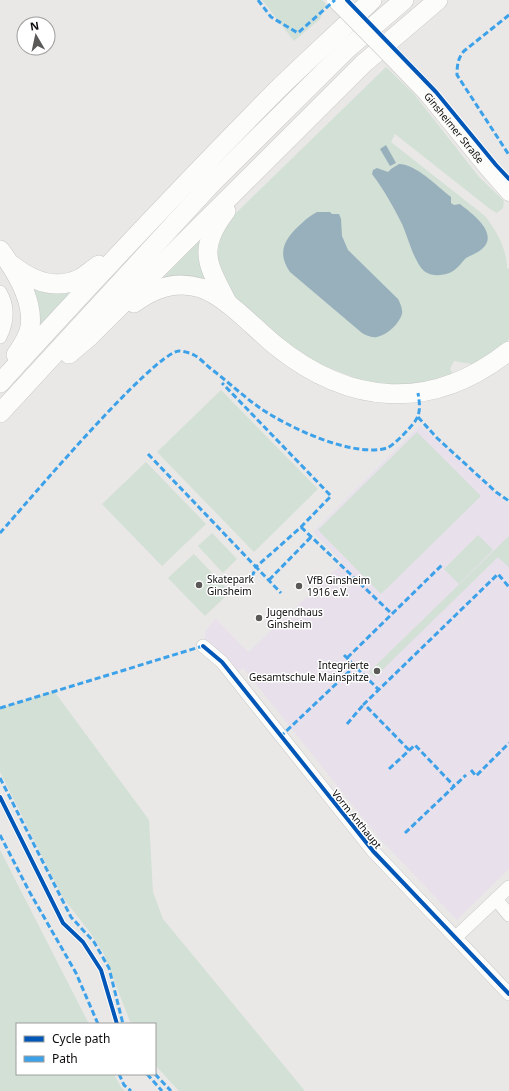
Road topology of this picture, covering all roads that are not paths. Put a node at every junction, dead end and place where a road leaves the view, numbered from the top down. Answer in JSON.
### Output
{"nodes":[{"id":1,"x":335,"y":0,"type":"edge"},
{"id":2,"x":372,"y":0,"type":"edge"},
{"id":3,"x":404,"y":0,"type":"edge"},
{"id":4,"x":438,"y":0,"type":"edge"},
{"id":5,"x":257,"y":169,"type":"junction"},
{"id":6,"x":509,"y":193,"type":"edge"},
{"id":7,"x":123,"y":249,"type":"junction"},
{"id":8,"x":5,"y":256,"type":"edge"},
{"id":9,"x":0,"y":292,"type":"edge"},
{"id":10,"x":228,"y":304,"type":"junction"},
{"id":11,"x":0,"y":337,"type":"edge"},
{"id":12,"x":89,"y":337,"type":"junction"},
{"id":13,"x":509,"y":351,"type":"edge"},
{"id":14,"x":0,"y":378,"type":"edge"},
{"id":15,"x":0,"y":383,"type":"edge"},
{"id":16,"x":21,"y":392,"type":"junction"},
{"id":17,"x":0,"y":413,"type":"edge"},
{"id":18,"x":203,"y":646,"type":"dead end"},
{"id":19,"x":509,"y":887,"type":"edge"},
{"id":20,"x":496,"y":900,"type":"junction"},
{"id":21,"x":509,"y":915,"type":"edge"},
{"id":22,"x":456,"y":937,"type":"junction"},
{"id":23,"x":509,"y":994,"type":"edge"}],
"edges":[{"from":1,"to":6,"type":"main road","name":"Ginsheimer Straße","bridge":true},
{"from":2,"to":7,"type":"highway"},
{"from":3,"to":16,"type":"highway"},
{"from":4,"to":5,"type":"highway"},
{"from":5,"to":10,"type":"highway"},
{"from":5,"to":12,"type":"highway"},
{"from":7,"to":8,"type":"highway"},
{"from":7,"to":15,"type":"highway"},
{"from":8,"to":14,"type":"highway"},
{"from":9,"to":11,"type":"street"},
{"from":10,"to":12,"type":"highway"},
{"from":10,"to":13,"type":"highway"},
{"from":12,"to":16,"type":"highway"},
{"from":16,"to":17,"type":"highway"},
{"from":18,"to":22,"type":"street","name":"Vorm Anthaupt"},
{"from":19,"to":20,"type":"street"},
{"from":20,"to":21,"type":"street"},
{"from":20,"to":22,"type":"street"},
{"from":22,"to":23,"type":"street","name":"Vorm Anthaupt"}]}
